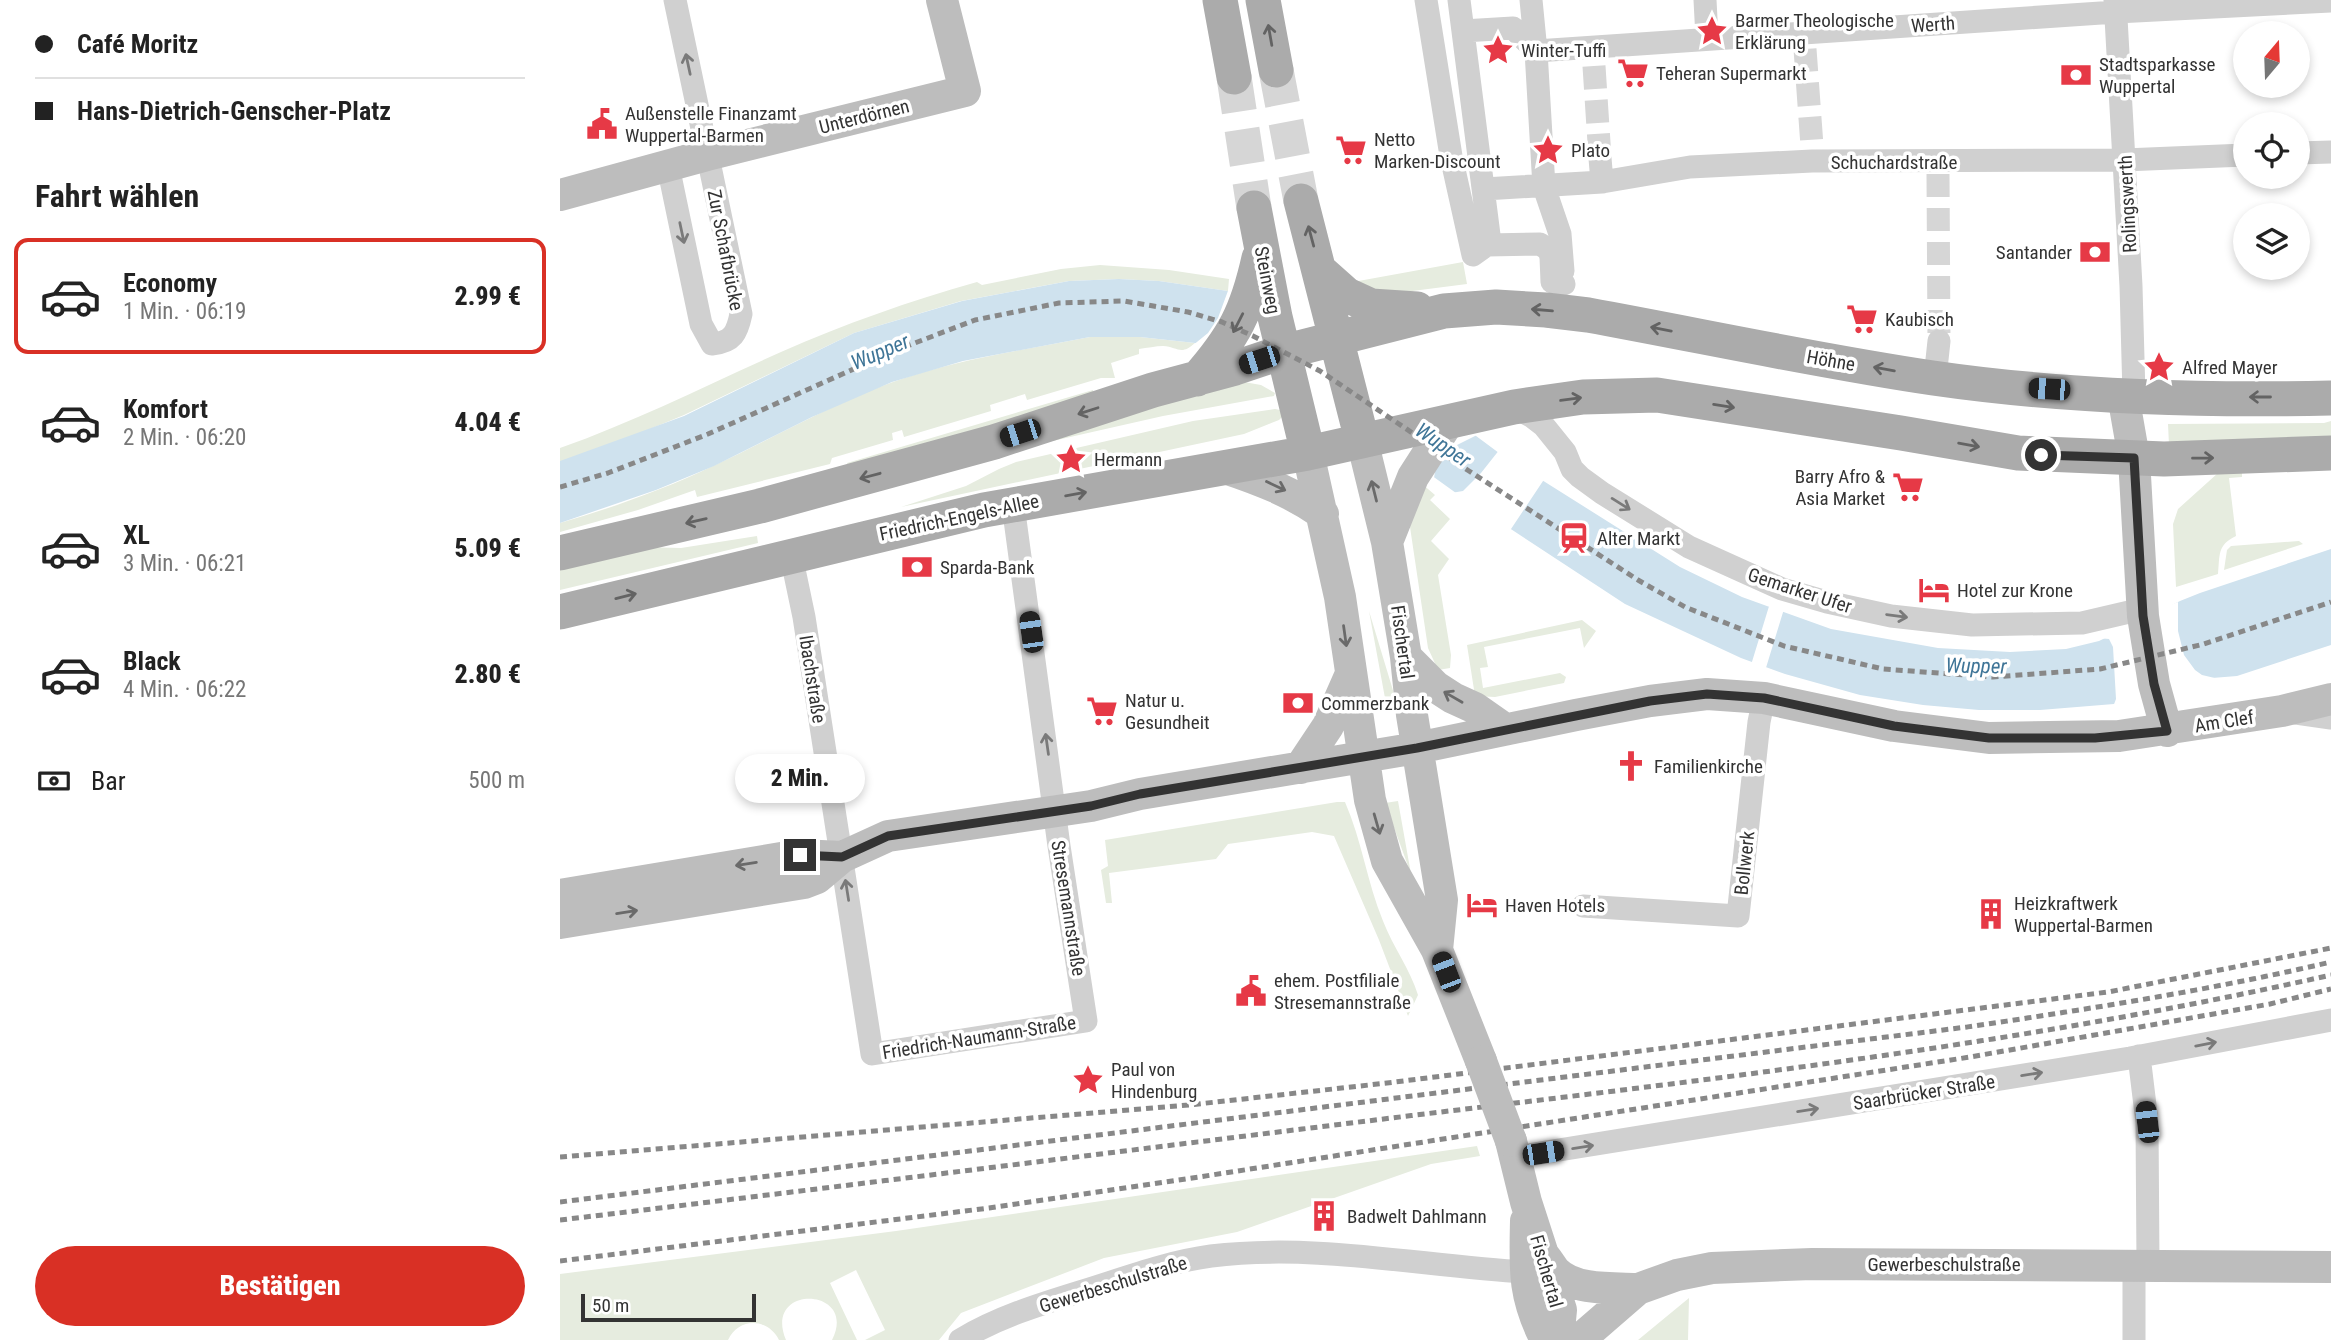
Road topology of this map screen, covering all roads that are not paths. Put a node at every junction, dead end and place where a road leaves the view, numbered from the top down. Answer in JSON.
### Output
{"nodes":[{"id":1,"x":675,"y":0,"type":"edge"},
{"id":2,"x":942,"y":0,"type":"edge"},
{"id":3,"x":1220,"y":0,"type":"edge"},
{"id":4,"x":1263,"y":0,"type":"edge"},
{"id":5,"x":1426,"y":0,"type":"edge"},
{"id":6,"x":1460,"y":0,"type":"edge"},
{"id":7,"x":1531,"y":0,"type":"edge"},
{"id":8,"x":1705,"y":0,"type":"edge"},
{"id":9,"x":2331,"y":2,"type":"edge"},
{"id":10,"x":2116,"y":6,"type":"edge"},
{"id":11,"x":1463,"y":31,"type":"junction"},
{"id":12,"x":1707,"y":38,"type":"junction"},
{"id":13,"x":1536,"y":51,"type":"junction"},
{"id":14,"x":1276,"y":70,"type":"tunnel mouth"},
{"id":15,"x":1234,"y":77,"type":"tunnel mouth"},
{"id":16,"x":2331,"y":152,"type":"edge"},
{"id":17,"x":2310,"y":153,"type":"edge"},
{"id":18,"x":707,"y":155,"type":"junction"},
{"id":19,"x":2233,"y":155,"type":"edge"},
{"id":20,"x":1600,"y":158,"type":"tunnel mouth"},
{"id":21,"x":2124,"y":160,"type":"junction"},
{"id":22,"x":668,"y":166,"type":"junction"},
{"id":23,"x":1602,"y":182,"type":"junction"},
{"id":24,"x":1544,"y":187,"type":"junction"},
{"id":25,"x":1484,"y":190,"type":"junction"},
{"id":26,"x":560,"y":195,"type":"edge"},
{"id":27,"x":1301,"y":201,"type":"tunnel mouth"},
{"id":28,"x":1254,"y":208,"type":"tunnel mouth"},
{"id":29,"x":1501,"y":238,"type":"junction"},
{"id":30,"x":1261,"y":270,"type":"junction"},
{"id":31,"x":1320,"y":271,"type":"junction"},
{"id":32,"x":1444,"y":311,"type":"junction"},
{"id":33,"x":1344,"y":325,"type":"junction"},
{"id":34,"x":1939,"y":341,"type":"tunnel mouth"},
{"id":35,"x":1283,"y":352,"type":"junction"},
{"id":36,"x":1215,"y":370,"type":"junction"},
{"id":37,"x":1935,"y":378,"type":"junction"},
{"id":38,"x":2128,"y":395,"type":"junction"},
{"id":39,"x":2331,"y":398,"type":"edge"},
{"id":40,"x":1514,"y":407,"type":"junction"},
{"id":41,"x":1465,"y":418,"type":"junction"},
{"id":42,"x":1362,"y":440,"type":"junction"},
{"id":43,"x":1308,"y":453,"type":"junction"},
{"id":44,"x":2331,"y":453,"type":"edge"},
{"id":45,"x":2134,"y":458,"type":"junction"},
{"id":46,"x":1224,"y":468,"type":"junction"},
{"id":47,"x":1013,"y":505,"type":"junction"},
{"id":48,"x":1323,"y":514,"type":"junction"},
{"id":49,"x":1387,"y":542,"type":"junction"},
{"id":50,"x":560,"y":553,"type":"edge"},
{"id":51,"x":791,"y":555,"type":"junction"},
{"id":52,"x":560,"y":612,"type":"edge"},
{"id":53,"x":2143,"y":612,"type":"junction"},
{"id":54,"x":1406,"y":657,"type":"junction"},
{"id":55,"x":1351,"y":674,"type":"junction"},
{"id":56,"x":1757,"y":697,"type":"junction"},
{"id":57,"x":2331,"y":699,"type":"edge"},
{"id":58,"x":2282,"y":712,"type":"junction"},
{"id":59,"x":2331,"y":718,"type":"edge"},
{"id":60,"x":2164,"y":719,"type":"junction"},
{"id":61,"x":1505,"y":729,"type":"junction"},
{"id":62,"x":1417,"y":748,"type":"junction"},
{"id":63,"x":1363,"y":757,"type":"junction"},
{"id":64,"x":1300,"y":768,"type":"junction"},
{"id":65,"x":1055,"y":811,"type":"junction"},
{"id":66,"x":842,"y":857,"type":"junction"},
{"id":67,"x":560,"y":895,"type":"edge"},
{"id":68,"x":1583,"y":906,"type":"dead end"},
{"id":69,"x":560,"y":923,"type":"edge"},
{"id":70,"x":1437,"y":950,"type":"junction"},
{"id":71,"x":2331,"y":1020,"type":"edge"},
{"id":72,"x":1086,"y":1021,"type":"joint"},
{"id":73,"x":872,"y":1054,"type":"joint"},
{"id":74,"x":2139,"y":1056,"type":"junction"},
{"id":75,"x":1513,"y":1149,"type":"junction"},
{"id":76,"x":1535,"y":1265,"type":"junction"},
{"id":77,"x":2141,"y":1266,"type":"junction"},
{"id":78,"x":2331,"y":1267,"type":"edge"},
{"id":79,"x":1638,"y":1289,"type":"junction"},
{"id":80,"x":960,"y":1340,"type":"edge"},
{"id":81,"x":1546,"y":1340,"type":"edge"},
{"id":82,"x":1558,"y":1340,"type":"edge"},
{"id":83,"x":1579,"y":1340,"type":"edge"},
{"id":84,"x":2134,"y":1340,"type":"edge"}],
"edges":[{"from":18,"to":1,"type":"street","name":"Zur Schafbrücke","one_way":true},
{"from":2,"to":18,"type":"main road","name":"Unterdörnen"},
{"from":3,"to":15,"type":"main road"},
{"from":14,"to":4,"type":"main road","one_way":true},
{"from":5,"to":29,"type":"street"},
{"from":6,"to":11,"type":"street"},
{"from":7,"to":13,"type":"street"},
{"from":8,"to":12,"type":"street"},
{"from":9,"to":10,"type":"street","name":"Werth"},
{"from":10,"to":12,"type":"street","name":"Werth"},
{"from":10,"to":21,"type":"street","name":"Rolingswerth"},
{"from":11,"to":13,"type":"street"},
{"from":11,"to":25,"type":"street"},
{"from":12,"to":13,"type":"street","name":"Werth"},
{"from":13,"to":24,"type":"street"},
{"from":16,"to":17,"type":"street"},
{"from":18,"to":22,"type":"main road","name":"Unterdörnen"},
{"from":22,"to":18,"type":"street","name":"Zur Schafbrücke","one_way":true},
{"from":19,"to":21,"type":"street","name":"Schuchardstraße"},
{"from":20,"to":23,"type":"street"},
{"from":21,"to":23,"type":"street","name":"Schuchardstraße"},
{"from":21,"to":38,"type":"street","name":"Rolingswerth"},
{"from":22,"to":26,"type":"main road","name":"Unterdörnen"},
{"from":23,"to":24,"type":"street","name":"Schuchardstraße"},
{"from":24,"to":25,"type":"street"},
{"from":24,"to":29,"type":"street"},
{"from":25,"to":29,"type":"street"},
{"from":31,"to":27,"type":"main road","one_way":true},
{"from":28,"to":30,"type":"main road","name":"Steinweg"},
{"from":30,"to":35,"type":"main road","name":"Steinweg"},
{"from":30,"to":36,"type":"main road","one_way":true},
{"from":31,"to":32,"type":"main road"},
{"from":31,"to":33,"type":"main road"},
{"from":32,"to":33,"type":"main road","name":"Höhne"},
{"from":37,"to":32,"type":"main road","name":"Höhne","one_way":true},
{"from":33,"to":35,"type":"main road"},
{"from":33,"to":42,"type":"main road","name":"Fischertal"},
{"from":34,"to":37,"type":"street"},
{"from":35,"to":36,"type":"main road"},
{"from":35,"to":43,"type":"main road","name":"Fischertal"},
{"from":36,"to":50,"type":"main road","one_way":true},
{"from":37,"to":38,"type":"main road","name":"Höhne"},
{"from":39,"to":38,"type":"main road","name":"Höhne","one_way":true},
{"from":38,"to":45,"type":"main road","name":"Rolingswerth"},
{"from":40,"to":41,"type":"main road"},
{"from":40,"to":45,"type":"main road","one_way":true},
{"from":40,"to":53,"type":"street","name":"Gemarker Ufer","one_way":true},
{"from":41,"to":42,"type":"main road"},
{"from":41,"to":49,"type":"main road"},
{"from":42,"to":43,"type":"main road","name":"Friedrich-Engels-Allee"},
{"from":49,"to":42,"type":"main road","name":"Fischertal","one_way":true},
{"from":43,"to":46,"type":"main road","name":"Friedrich-Engels-Allee"},
{"from":43,"to":48,"type":"main road","name":"Fischertal"},
{"from":45,"to":44,"type":"main road","one_way":true},
{"from":45,"to":53,"type":"main road","name":"Rolingswerth"},
{"from":47,"to":46,"type":"main road","name":"Friedrich-Engels-Allee","one_way":true},
{"from":46,"to":48,"type":"main road","one_way":true},
{"from":47,"to":51,"type":"main road","name":"Friedrich-Engels-Allee"},
{"from":65,"to":47,"type":"street","name":"Stresemannstraße","one_way":true},
{"from":48,"to":55,"type":"main road","name":"Fischertal","one_way":true},
{"from":49,"to":54,"type":"main road","name":"Fischertal"},
{"from":52,"to":51,"type":"main road","name":"Friedrich-Engels-Allee","one_way":true},
{"from":51,"to":66,"type":"street","name":"Ibachstraße"},
{"from":53,"to":60,"type":"main road","name":"Rolingswerth"},
{"from":61,"to":54,"type":"main road","one_way":true},
{"from":54,"to":62,"type":"main road","name":"Fischertal"},
{"from":55,"to":63,"type":"main road","name":"Fischertal"},
{"from":55,"to":64,"type":"main road"},
{"from":56,"to":60,"type":"main road","name":"Am Clef"},
{"from":56,"to":61,"type":"main road","name":"Am Clef"},
{"from":56,"to":68,"type":"street","name":"Bollwerk"},
{"from":57,"to":58,"type":"main road","name":"Am Clef"},
{"from":58,"to":59,"type":"street","name":"Am Clef"},
{"from":58,"to":60,"type":"main road","name":"Am Clef"},
{"from":61,"to":62,"type":"main road","name":"Am Clef"},
{"from":62,"to":63,"type":"main road","name":"Am Clef"},
{"from":62,"to":70,"type":"main road","name":"Fischertal"},
{"from":63,"to":64,"type":"main road","name":"Am Clef"},
{"from":63,"to":70,"type":"main road","name":"Fischertal","one_way":true},
{"from":64,"to":65,"type":"main road","name":"Am Clef"},
{"from":65,"to":66,"type":"main road","name":"Am Clef"},
{"from":65,"to":72,"type":"street","name":"Stresemannstraße"},
{"from":66,"to":67,"type":"main road","one_way":true},
{"from":69,"to":66,"type":"main road","one_way":true},
{"from":73,"to":66,"type":"street","name":"Ibachstraße","one_way":true},
{"from":70,"to":75,"type":"main road","name":"Fischertal","bridge":true},
{"from":74,"to":71,"type":"street","name":"Saarbrücker Straße","one_way":true},
{"from":72,"to":73,"type":"street","name":"Friedrich-Naumann-Straße"},
{"from":75,"to":74,"type":"street","name":"Saarbrücker Straße","one_way":true},
{"from":74,"to":77,"type":"street"},
{"from":75,"to":76,"type":"main road","name":"Fischertal"},
{"from":76,"to":79,"type":"main road"},
{"from":76,"to":80,"type":"street","name":"Gewerbeschulstraße"},
{"from":76,"to":81,"type":"main road","name":"Fischertal"},
{"from":76,"to":82,"type":"main road","name":"Fischertal"},
{"from":77,"to":78,"type":"main road","name":"Gewerbeschulstraße"},
{"from":77,"to":79,"type":"main road","name":"Gewerbeschulstraße"},
{"from":77,"to":84,"type":"street"},
{"from":79,"to":83,"type":"main road","name":"Gewerbeschulstraße"}]}
